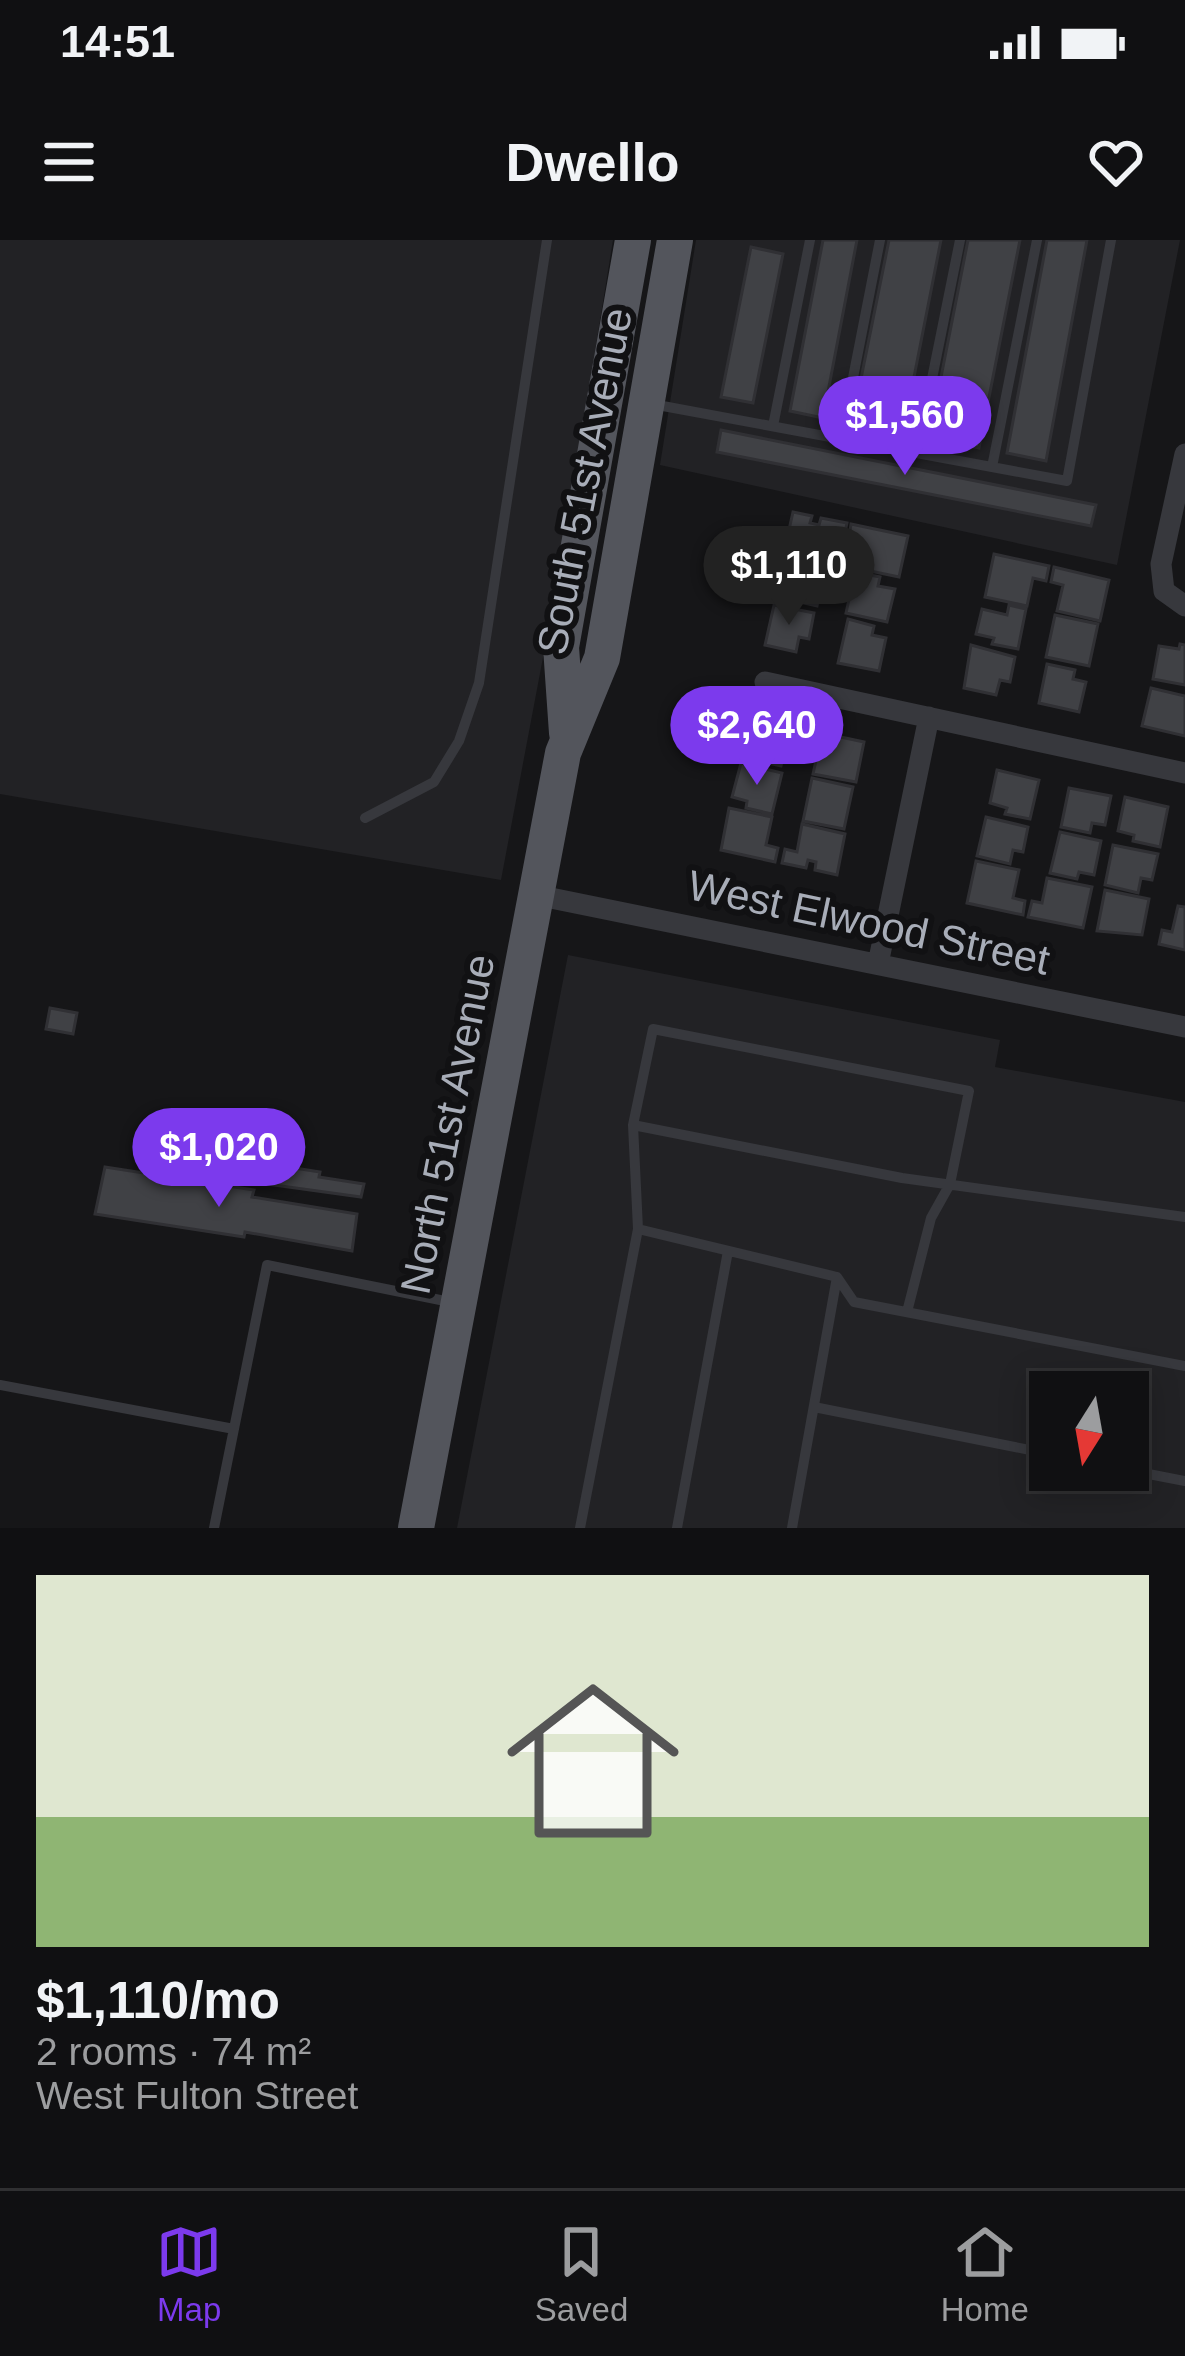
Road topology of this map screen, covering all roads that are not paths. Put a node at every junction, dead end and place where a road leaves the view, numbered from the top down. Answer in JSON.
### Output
{"nodes":[{"id":1,"x":547,"y":240,"type":"edge"},
{"id":2,"x":633,"y":240,"type":"edge"},
{"id":3,"x":675,"y":240,"type":"edge"},
{"id":4,"x":810,"y":240,"type":"edge"},
{"id":5,"x":880,"y":240,"type":"edge"},
{"id":6,"x":960,"y":240,"type":"edge"},
{"id":7,"x":1036,"y":240,"type":"edge"},
{"id":8,"x":1111,"y":240,"type":"edge"},
{"id":9,"x":649,"y":403,"type":"junction"},
{"id":10,"x":772,"y":426,"type":"junction"},
{"id":11,"x":841,"y":439,"type":"junction"},
{"id":12,"x":916,"y":453,"type":"junction"},
{"id":13,"x":1185,"y":454,"type":"edge"},
{"id":14,"x":992,"y":467,"type":"junction"},
{"id":15,"x":1185,"y":606,"type":"edge"},
{"id":16,"x":765,"y":682,"type":"dead end"},
{"id":17,"x":929,"y":717,"type":"junction"},
{"id":18,"x":567,"y":736,"type":"junction"},
{"id":19,"x":1185,"y":773,"type":"edge"},
{"id":20,"x":365,"y":818,"type":"dead end"},
{"id":21,"x":536,"y":895,"type":"junction"},
{"id":22,"x":878,"y":964,"type":"junction"},
{"id":23,"x":1185,"y":1027,"type":"edge"},
{"id":24,"x":633,"y":1125,"type":"junction"},
{"id":25,"x":950,"y":1184,"type":"junction"},
{"id":26,"x":1185,"y":1217,"type":"edge"},
{"id":27,"x":638,"y":1229,"type":"junction"},
{"id":28,"x":728,"y":1251,"type":"junction"},
{"id":29,"x":837,"y":1277,"type":"junction"},
{"id":30,"x":458,"y":1303,"type":"junction"},
{"id":31,"x":907,"y":1312,"type":"junction"},
{"id":32,"x":1185,"y":1366,"type":"edge"},
{"id":33,"x":0,"y":1385,"type":"edge"},
{"id":34,"x":814,"y":1407,"type":"junction"},
{"id":35,"x":234,"y":1430,"type":"junction"},
{"id":36,"x":1029,"y":1450,"type":"edge"},
{"id":37,"x":1149,"y":1474,"type":"edge"},
{"id":38,"x":1185,"y":1481,"type":"edge"},
{"id":39,"x":214,"y":1528,"type":"edge"},
{"id":40,"x":416,"y":1528,"type":"edge"},
{"id":41,"x":580,"y":1528,"type":"edge"},
{"id":42,"x":677,"y":1528,"type":"edge"},
{"id":43,"x":792,"y":1528,"type":"edge"}],
"edges":[{"from":1,"to":20,"type":"lane"},
{"from":2,"to":18,"type":"main road","name":"South 51st Avenue"},
{"from":3,"to":9,"type":"main road","name":"South 51st Avenue"},
{"from":4,"to":10,"type":"lane"},
{"from":5,"to":11,"type":"lane"},
{"from":6,"to":12,"type":"lane"},
{"from":7,"to":14,"type":"lane"},
{"from":8,"to":14,"type":"lane"},
{"from":9,"to":10,"type":"lane"},
{"from":9,"to":18,"type":"main road","name":"South 51st Avenue"},
{"from":10,"to":11,"type":"lane"},
{"from":11,"to":12,"type":"lane"},
{"from":12,"to":14,"type":"lane"},
{"from":13,"to":15,"type":"street"},
{"from":16,"to":17,"type":"street"},
{"from":17,"to":19,"type":"street"},
{"from":17,"to":22,"type":"street"},
{"from":18,"to":21,"type":"main road","name":"North 51st Avenue"},
{"from":21,"to":22,"type":"street","name":"West Elwood Street"},
{"from":21,"to":30,"type":"main road","name":"North 51st Avenue"},
{"from":22,"to":23,"type":"street","name":"West Elwood Street"},
{"from":24,"to":25,"type":"lane"},
{"from":24,"to":25,"type":"lane"},
{"from":24,"to":27,"type":"lane"},
{"from":25,"to":26,"type":"lane"},
{"from":25,"to":31,"type":"lane"},
{"from":27,"to":28,"type":"lane"},
{"from":27,"to":41,"type":"lane"},
{"from":28,"to":29,"type":"lane"},
{"from":28,"to":42,"type":"lane"},
{"from":29,"to":31,"type":"lane"},
{"from":29,"to":34,"type":"lane"},
{"from":30,"to":35,"type":"lane"},
{"from":30,"to":40,"type":"main road","name":"North 51st Avenue"},
{"from":31,"to":32,"type":"lane"},
{"from":33,"to":35,"type":"lane"},
{"from":34,"to":36,"type":"lane"},
{"from":34,"to":43,"type":"lane"},
{"from":35,"to":39,"type":"lane"},
{"from":37,"to":38,"type":"lane"}]}
